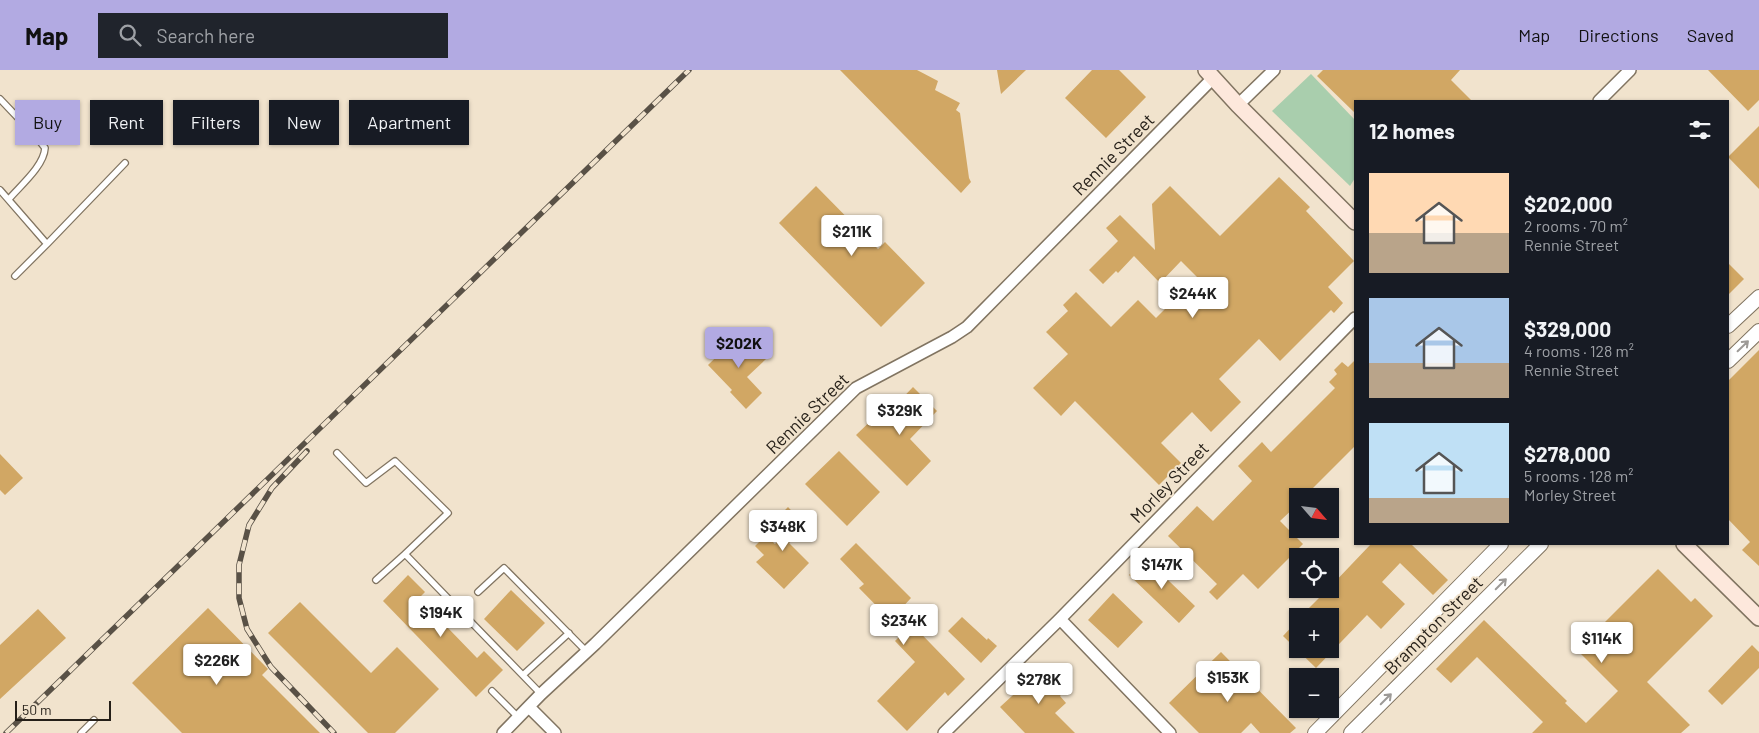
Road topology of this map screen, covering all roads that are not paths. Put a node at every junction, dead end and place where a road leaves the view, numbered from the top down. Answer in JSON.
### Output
{"nodes":[{"id":1,"x":1274,"y":70,"type":"edge"},
{"id":2,"x":1630,"y":70,"type":"edge"},
{"id":3,"x":1210,"y":74,"type":"edge"},
{"id":4,"x":0,"y":99,"type":"edge"},
{"id":5,"x":1600,"y":100,"type":"edge"},
{"id":6,"x":1238,"y":105,"type":"junction"},
{"id":7,"x":125,"y":163,"type":"dead end"},
{"id":8,"x":0,"y":190,"type":"edge"},
{"id":9,"x":9,"y":199,"type":"junction"},
{"id":10,"x":1354,"y":221,"type":"edge"},
{"id":11,"x":47,"y":244,"type":"junction"},
{"id":12,"x":15,"y":276,"type":"dead end"},
{"id":13,"x":1759,"y":297,"type":"edge"},
{"id":14,"x":1354,"y":319,"type":"edge"},
{"id":15,"x":1729,"y":325,"type":"edge"},
{"id":16,"x":1759,"y":331,"type":"edge"},
{"id":17,"x":1729,"y":360,"type":"edge"},
{"id":18,"x":338,"y":453,"type":"dead end"},
{"id":19,"x":1501,"y":545,"type":"edge"},
{"id":20,"x":1540,"y":545,"type":"edge"},
{"id":21,"x":1685,"y":545,"type":"edge"},
{"id":22,"x":405,"y":554,"type":"junction"},
{"id":23,"x":376,"y":580,"type":"dead end"},
{"id":24,"x":478,"y":592,"type":"dead end"},
{"id":25,"x":1759,"y":618,"type":"edge"},
{"id":26,"x":1060,"y":619,"type":"junction"},
{"id":27,"x":568,"y":633,"type":"junction"},
{"id":28,"x":586,"y":652,"type":"junction"},
{"id":29,"x":523,"y":675,"type":"junction"},
{"id":30,"x":492,"y":691,"type":"dead end"},
{"id":31,"x":542,"y":694,"type":"junction"},
{"id":32,"x":529,"y":707,"type":"junction"},
{"id":33,"x":518,"y":718,"type":"junction"},
{"id":34,"x":94,"y":720,"type":"dead end"},
{"id":35,"x":81,"y":733,"type":"edge"},
{"id":36,"x":504,"y":733,"type":"edge"},
{"id":37,"x":555,"y":733,"type":"edge"},
{"id":38,"x":944,"y":733,"type":"edge"},
{"id":39,"x":1170,"y":733,"type":"edge"},
{"id":40,"x":1316,"y":733,"type":"edge"},
{"id":41,"x":1351,"y":733,"type":"edge"}],
"edges":[{"from":1,"to":6,"type":"street"},
{"from":2,"to":5,"type":"street"},
{"from":3,"to":6,"type":"main road"},
{"from":3,"to":28,"type":"street","name":"Rennie Street"},
{"from":4,"to":9,"type":"lane"},
{"from":6,"to":10,"type":"main road"},
{"from":7,"to":11,"type":"lane"},
{"from":8,"to":9,"type":"lane"},
{"from":9,"to":11,"type":"lane"},
{"from":11,"to":12,"type":"lane"},
{"from":13,"to":15,"type":"street"},
{"from":14,"to":26,"type":"street","name":"Morley Street"},
{"from":17,"to":16,"type":"street","one_way":true},
{"from":18,"to":22,"type":"lane"},
{"from":19,"to":40,"type":"street","name":"Brampton Street"},
{"from":41,"to":20,"type":"street","name":"Brampton Street","one_way":true},
{"from":21,"to":25,"type":"main road"},
{"from":22,"to":23,"type":"lane"},
{"from":22,"to":29,"type":"lane"},
{"from":24,"to":27,"type":"lane"},
{"from":26,"to":38,"type":"street","name":"Morley Street"},
{"from":26,"to":39,"type":"street"},
{"from":27,"to":28,"type":"lane"},
{"from":27,"to":29,"type":"lane"},
{"from":28,"to":31,"type":"street","name":"Rennie Street"},
{"from":29,"to":31,"type":"lane"},
{"from":30,"to":33,"type":"lane"},
{"from":31,"to":32,"type":"street","name":"Rennie Street"},
{"from":32,"to":33,"type":"street","name":"Rennie Street"},
{"from":32,"to":37,"type":"street"},
{"from":33,"to":36,"type":"street","name":"Rennie Street"},
{"from":34,"to":35,"type":"lane"}]}
